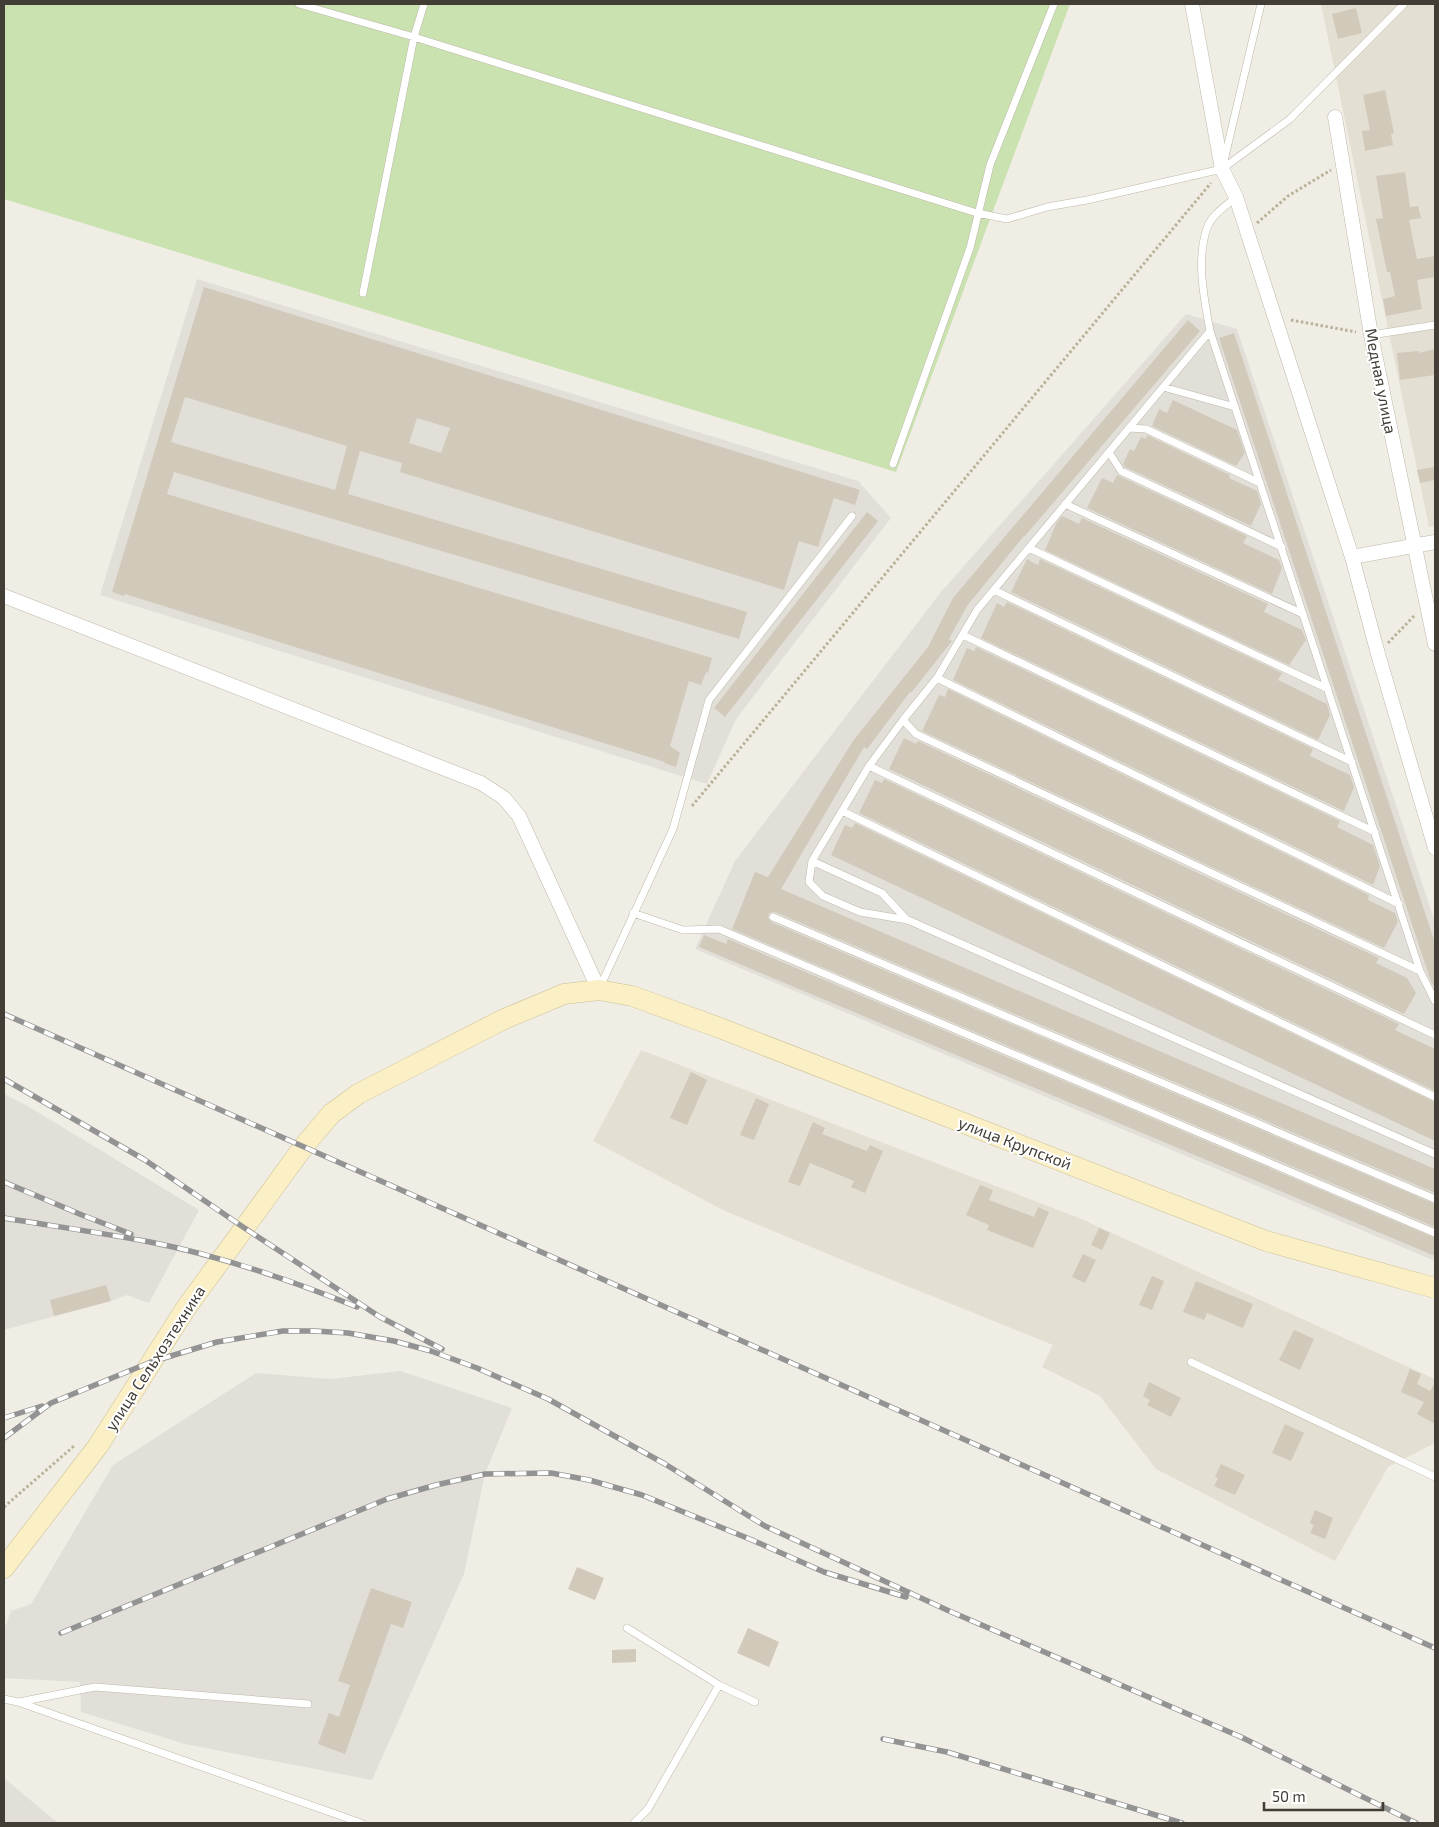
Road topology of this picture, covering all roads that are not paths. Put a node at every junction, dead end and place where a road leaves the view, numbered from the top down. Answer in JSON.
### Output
{"nodes":[{"id":1,"x":298,"y":4,"type":"edge"},
{"id":2,"x":424,"y":4,"type":"edge"},
{"id":3,"x":1053,"y":4,"type":"edge"},
{"id":4,"x":1192,"y":4,"type":"edge"},
{"id":5,"x":1261,"y":4,"type":"edge"},
{"id":6,"x":1404,"y":4,"type":"edge"},
{"id":7,"x":414,"y":37,"type":"junction"},
{"id":8,"x":1335,"y":117,"type":"dead end"},
{"id":9,"x":1222,"y":169,"type":"junction"},
{"id":10,"x":1236,"y":197,"type":"junction"},
{"id":11,"x":977,"y":213,"type":"junction"},
{"id":12,"x":363,"y":293,"type":"dead end"},
{"id":13,"x":1435,"y":325,"type":"edge"},
{"id":14,"x":1210,"y":330,"type":"junction"},
{"id":15,"x":1371,"y":335,"type":"junction"},
{"id":16,"x":1162,"y":387,"type":"junction"},
{"id":17,"x":1235,"y":407,"type":"junction"},
{"id":18,"x":1129,"y":428,"type":"junction"},
{"id":19,"x":1108,"y":452,"type":"junction"},
{"id":20,"x":893,"y":464,"type":"dead end"},
{"id":21,"x":1260,"y":483,"type":"junction"},
{"id":22,"x":1065,"y":504,"type":"junction"},
{"id":23,"x":852,"y":516,"type":"dead end"},
{"id":24,"x":1435,"y":542,"type":"edge"},
{"id":25,"x":1415,"y":546,"type":"junction"},
{"id":26,"x":1282,"y":547,"type":"junction"},
{"id":27,"x":1029,"y":548,"type":"junction"},
{"id":28,"x":1352,"y":557,"type":"junction"},
{"id":29,"x":994,"y":590,"type":"junction"},
{"id":30,"x":4,"y":596,"type":"edge"},
{"id":31,"x":1303,"y":614,"type":"junction"},
{"id":32,"x":963,"y":635,"type":"junction"},
{"id":33,"x":1435,"y":644,"type":"edge"},
{"id":34,"x":938,"y":678,"type":"junction"},
{"id":35,"x":1328,"y":689,"type":"junction"},
{"id":36,"x":904,"y":720,"type":"junction"},
{"id":37,"x":1352,"y":762,"type":"junction"},
{"id":38,"x":869,"y":766,"type":"junction"},
{"id":39,"x":842,"y":811,"type":"junction"},
{"id":40,"x":1375,"y":832,"type":"junction"},
{"id":41,"x":1435,"y":848,"type":"edge"},
{"id":42,"x":812,"y":861,"type":"junction"},
{"id":43,"x":1399,"y":904,"type":"junction"},
{"id":44,"x":634,"y":913,"type":"junction"},
{"id":45,"x":773,"y":917,"type":"dead end"},
{"id":46,"x":908,"y":920,"type":"junction"},
{"id":47,"x":1420,"y":971,"type":"junction"},
{"id":48,"x":599,"y":990,"type":"junction"},
{"id":49,"x":1435,"y":1001,"type":"edge"},
{"id":50,"x":1435,"y":1035,"type":"edge"},
{"id":51,"x":1435,"y":1097,"type":"edge"},
{"id":52,"x":304,"y":1146,"type":"joint"},
{"id":53,"x":1435,"y":1154,"type":"edge"},
{"id":54,"x":1435,"y":1199,"type":"edge"},
{"id":55,"x":1435,"y":1233,"type":"edge"},
{"id":56,"x":1435,"y":1288,"type":"edge"},
{"id":57,"x":1191,"y":1362,"type":"dead end"},
{"id":58,"x":1435,"y":1476,"type":"edge"},
{"id":59,"x":4,"y":1568,"type":"edge"},
{"id":60,"x":627,"y":1628,"type":"dead end"},
{"id":61,"x":719,"y":1685,"type":"junction"},
{"id":62,"x":4,"y":1699,"type":"edge"},
{"id":63,"x":18,"y":1702,"type":"junction"},
{"id":64,"x":755,"y":1702,"type":"dead end"},
{"id":65,"x":308,"y":1704,"type":"dead end"},
{"id":66,"x":361,"y":1823,"type":"edge"},
{"id":67,"x":634,"y":1823,"type":"edge"}],
"edges":[{"from":1,"to":7,"type":"lane"},
{"from":2,"to":7,"type":"lane"},
{"from":3,"to":11,"type":"lane"},
{"from":4,"to":9,"type":"street"},
{"from":5,"to":9,"type":"lane"},
{"from":6,"to":9,"type":"lane"},
{"from":7,"to":11,"type":"lane"},
{"from":7,"to":12,"type":"lane"},
{"from":8,"to":15,"type":"street","name":"Медная улица"},
{"from":9,"to":10,"type":"street"},
{"from":9,"to":11,"type":"lane"},
{"from":10,"to":14,"type":"lane"},
{"from":10,"to":28,"type":"street"},
{"from":11,"to":20,"type":"lane"},
{"from":13,"to":15,"type":"lane"},
{"from":14,"to":16,"type":"lane"},
{"from":14,"to":17,"type":"lane"},
{"from":15,"to":25,"type":"street","name":"Медная улица"},
{"from":16,"to":17,"type":"lane"},
{"from":16,"to":18,"type":"lane"},
{"from":17,"to":21,"type":"lane"},
{"from":18,"to":19,"type":"lane"},
{"from":18,"to":21,"type":"lane"},
{"from":19,"to":22,"type":"lane"},
{"from":19,"to":26,"type":"lane"},
{"from":21,"to":26,"type":"lane"},
{"from":22,"to":27,"type":"lane"},
{"from":22,"to":31,"type":"lane"},
{"from":23,"to":44,"type":"lane"},
{"from":24,"to":25,"type":"street"},
{"from":25,"to":28,"type":"street"},
{"from":25,"to":33,"type":"street","name":"Медная улица"},
{"from":26,"to":31,"type":"lane"},
{"from":27,"to":29,"type":"lane"},
{"from":27,"to":35,"type":"lane"},
{"from":28,"to":41,"type":"street"},
{"from":29,"to":32,"type":"lane"},
{"from":29,"to":37,"type":"lane"},
{"from":30,"to":48,"type":"street"},
{"from":31,"to":35,"type":"lane"},
{"from":32,"to":34,"type":"lane"},
{"from":32,"to":40,"type":"lane"},
{"from":34,"to":36,"type":"lane"},
{"from":34,"to":43,"type":"lane"},
{"from":35,"to":37,"type":"lane"},
{"from":36,"to":38,"type":"lane"},
{"from":36,"to":47,"type":"lane"},
{"from":37,"to":40,"type":"lane"},
{"from":38,"to":39,"type":"lane"},
{"from":38,"to":50,"type":"lane"},
{"from":39,"to":42,"type":"lane"},
{"from":39,"to":51,"type":"lane"},
{"from":40,"to":43,"type":"lane"},
{"from":42,"to":46,"type":"lane"},
{"from":42,"to":46,"type":"lane"},
{"from":43,"to":47,"type":"lane"},
{"from":44,"to":48,"type":"lane"},
{"from":44,"to":55,"type":"lane"},
{"from":45,"to":54,"type":"lane"},
{"from":46,"to":53,"type":"lane"},
{"from":47,"to":49,"type":"lane"},
{"from":48,"to":52,"type":"main road","name":"улица Крупской"},
{"from":48,"to":56,"type":"main road","name":"улица Крупской"},
{"from":52,"to":59,"type":"main road","name":"улица Сельхозтехника"},
{"from":57,"to":58,"type":"lane"},
{"from":60,"to":61,"type":"lane"},
{"from":61,"to":64,"type":"lane"},
{"from":61,"to":67,"type":"lane"},
{"from":62,"to":63,"type":"lane"},
{"from":63,"to":65,"type":"lane"},
{"from":63,"to":66,"type":"lane"}]}
